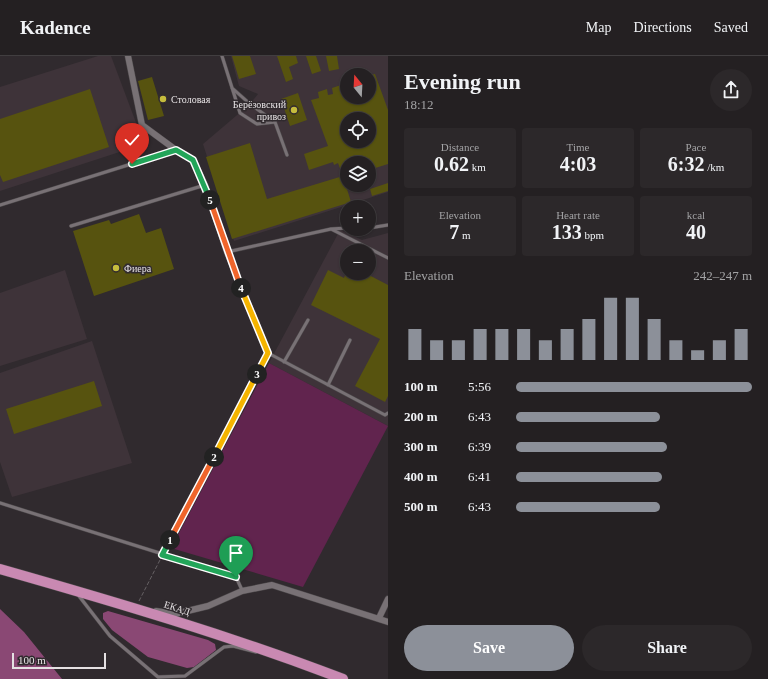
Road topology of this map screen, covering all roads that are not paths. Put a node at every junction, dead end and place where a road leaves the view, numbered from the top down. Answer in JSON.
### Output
{"nodes":[{"id":1,"x":128,"y":56,"type":"edge"},
{"id":2,"x":222,"y":56,"type":"edge"},
{"id":3,"x":231,"y":87,"type":"junction"},
{"id":4,"x":275,"y":122,"type":"junction"},
{"id":5,"x":176,"y":150,"type":"junction"},
{"id":6,"x":287,"y":155,"type":"dead end"},
{"id":7,"x":205,"y":185,"type":"junction"},
{"id":8,"x":0,"y":205,"type":"edge"},
{"id":9,"x":388,"y":225,"type":"edge"},
{"id":10,"x":72,"y":226,"type":"dead end"},
{"id":11,"x":376,"y":227,"type":"edge"},
{"id":12,"x":340,"y":228,"type":"edge"},
{"id":13,"x":331,"y":229,"type":"junction"},
{"id":14,"x":227,"y":252,"type":"junction"},
{"id":15,"x":388,"y":258,"type":"edge"},
{"id":16,"x":308,"y":320,"type":"dead end"},
{"id":17,"x":350,"y":340,"type":"dead end"},
{"id":18,"x":268,"y":353,"type":"joint"},
{"id":19,"x":284,"y":362,"type":"junction"},
{"id":20,"x":328,"y":385,"type":"junction"},
{"id":21,"x":388,"y":413,"type":"edge"},
{"id":22,"x":0,"y":504,"type":"edge"},
{"id":23,"x":0,"y":569,"type":"edge"},
{"id":24,"x":76,"y":591,"type":"junction"},
{"id":25,"x":242,"y":591,"type":"junction"},
{"id":26,"x":388,"y":599,"type":"edge"},
{"id":27,"x":139,"y":609,"type":"junction"},
{"id":28,"x":379,"y":618,"type":"junction"},
{"id":29,"x":388,"y":622,"type":"edge"},
{"id":30,"x":267,"y":651,"type":"junction"},
{"id":31,"x":343,"y":679,"type":"edge"}],
"edges":[{"from":1,"to":5,"type":"street"},
{"from":2,"to":3,"type":"lane"},
{"from":3,"to":4,"type":"lane"},
{"from":3,"to":4,"type":"lane"},
{"from":4,"to":6,"type":"lane"},
{"from":5,"to":7,"type":"street"},
{"from":5,"to":8,"type":"lane"},
{"from":7,"to":10,"type":"lane"},
{"from":7,"to":14,"type":"street"},
{"from":9,"to":11,"type":"lane"},
{"from":12,"to":13,"type":"lane"},
{"from":13,"to":14,"type":"lane"},
{"from":13,"to":15,"type":"lane"},
{"from":14,"to":18,"type":"street"},
{"from":16,"to":19,"type":"lane"},
{"from":17,"to":20,"type":"lane"},
{"from":18,"to":19,"type":"lane"},
{"from":19,"to":20,"type":"lane"},
{"from":20,"to":21,"type":"lane"},
{"from":22,"to":25,"type":"lane"},
{"from":23,"to":24,"type":"highway","name":"ЕКАД"},
{"from":24,"to":27,"type":"highway","name":"ЕКАД"},
{"from":24,"to":30,"type":"lane"},
{"from":25,"to":27,"type":"street"},
{"from":25,"to":28,"type":"street"},
{"from":26,"to":28,"type":"street"},
{"from":27,"to":30,"type":"highway","name":"ЕКАД"},
{"from":28,"to":29,"type":"street"},
{"from":30,"to":31,"type":"highway","name":"ЕКАД"}]}
